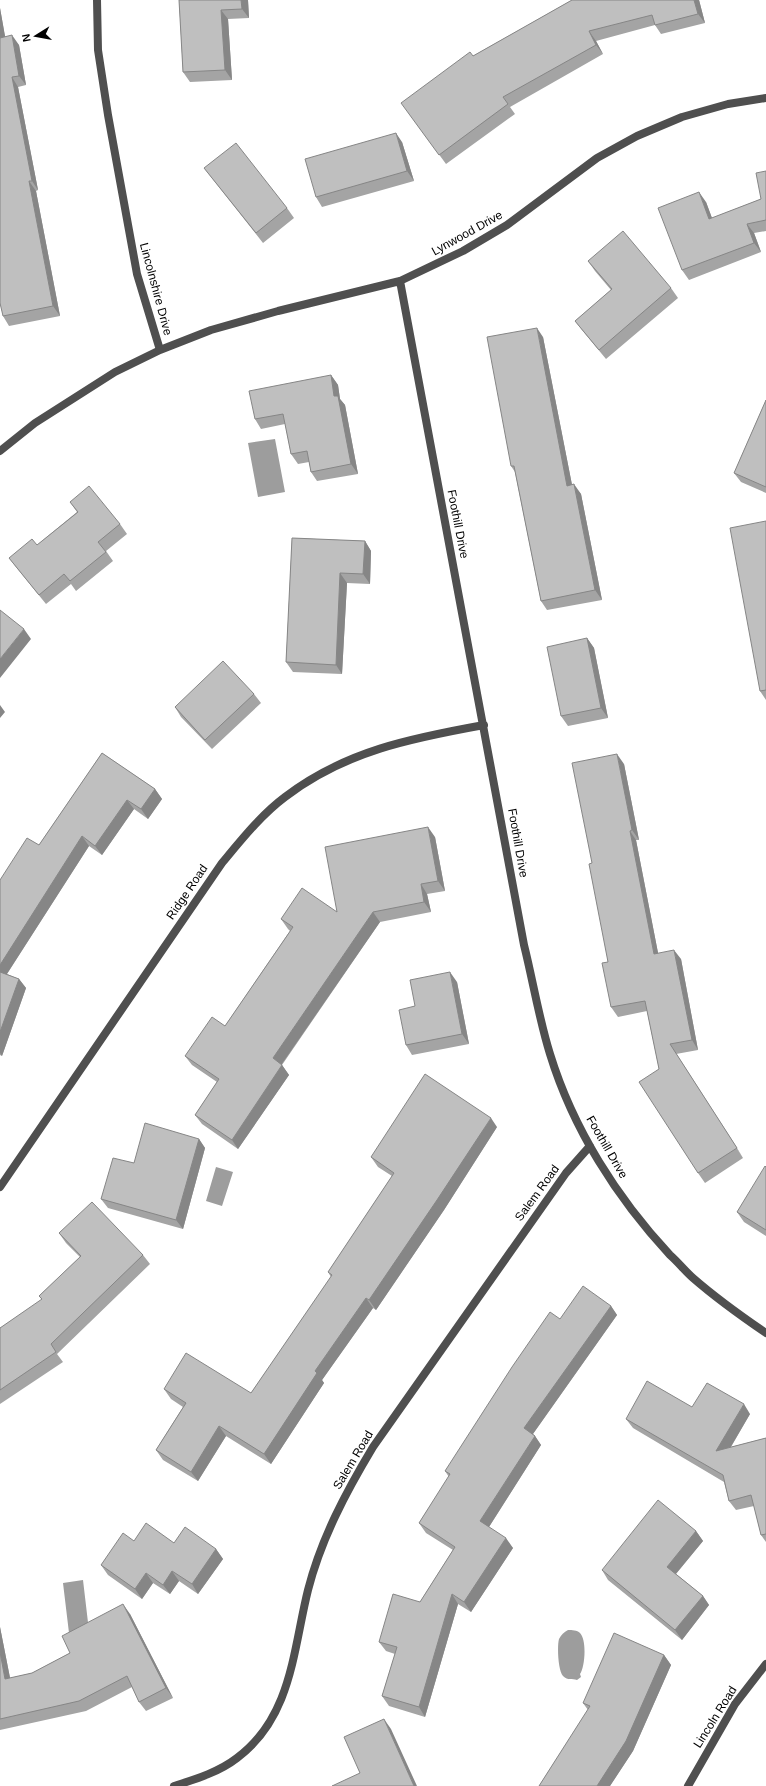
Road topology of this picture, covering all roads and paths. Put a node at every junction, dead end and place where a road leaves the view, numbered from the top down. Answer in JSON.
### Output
{"nodes":[{"id":1,"x":97,"y":0,"type":"edge"},
{"id":2,"x":766,"y":98,"type":"edge"},
{"id":3,"x":400,"y":281,"type":"junction"},
{"id":4,"x":160,"y":350,"type":"junction"},
{"id":5,"x":0,"y":451,"type":"edge"},
{"id":6,"x":484,"y":725,"type":"junction"},
{"id":7,"x":590,"y":1146,"type":"junction"},
{"id":8,"x":0,"y":1187,"type":"edge"},
{"id":9,"x":766,"y":1333,"type":"edge"},
{"id":10,"x":766,"y":1664,"type":"edge"},
{"id":11,"x":174,"y":1786,"type":"edge"},
{"id":12,"x":688,"y":1786,"type":"edge"}],
"edges":[{"from":1,"to":4,"type":"street","name":"Lincolnshire Drive"},
{"from":2,"to":3,"type":"street","name":"Lynwood Drive"},
{"from":3,"to":4,"type":"street","name":"Lynwood Drive"},
{"from":3,"to":6,"type":"street","name":"Foothill Drive"},
{"from":4,"to":5,"type":"street","name":"Lincolnshire Drive"},
{"from":6,"to":7,"type":"street","name":"Foothill Drive"},
{"from":6,"to":8,"type":"street","name":"Ridge Road"},
{"from":7,"to":9,"type":"street","name":"Foothill Drive"},
{"from":7,"to":11,"type":"street","name":"Salem Road"},
{"from":10,"to":12,"type":"street","name":"Lincoln Road"}]}
